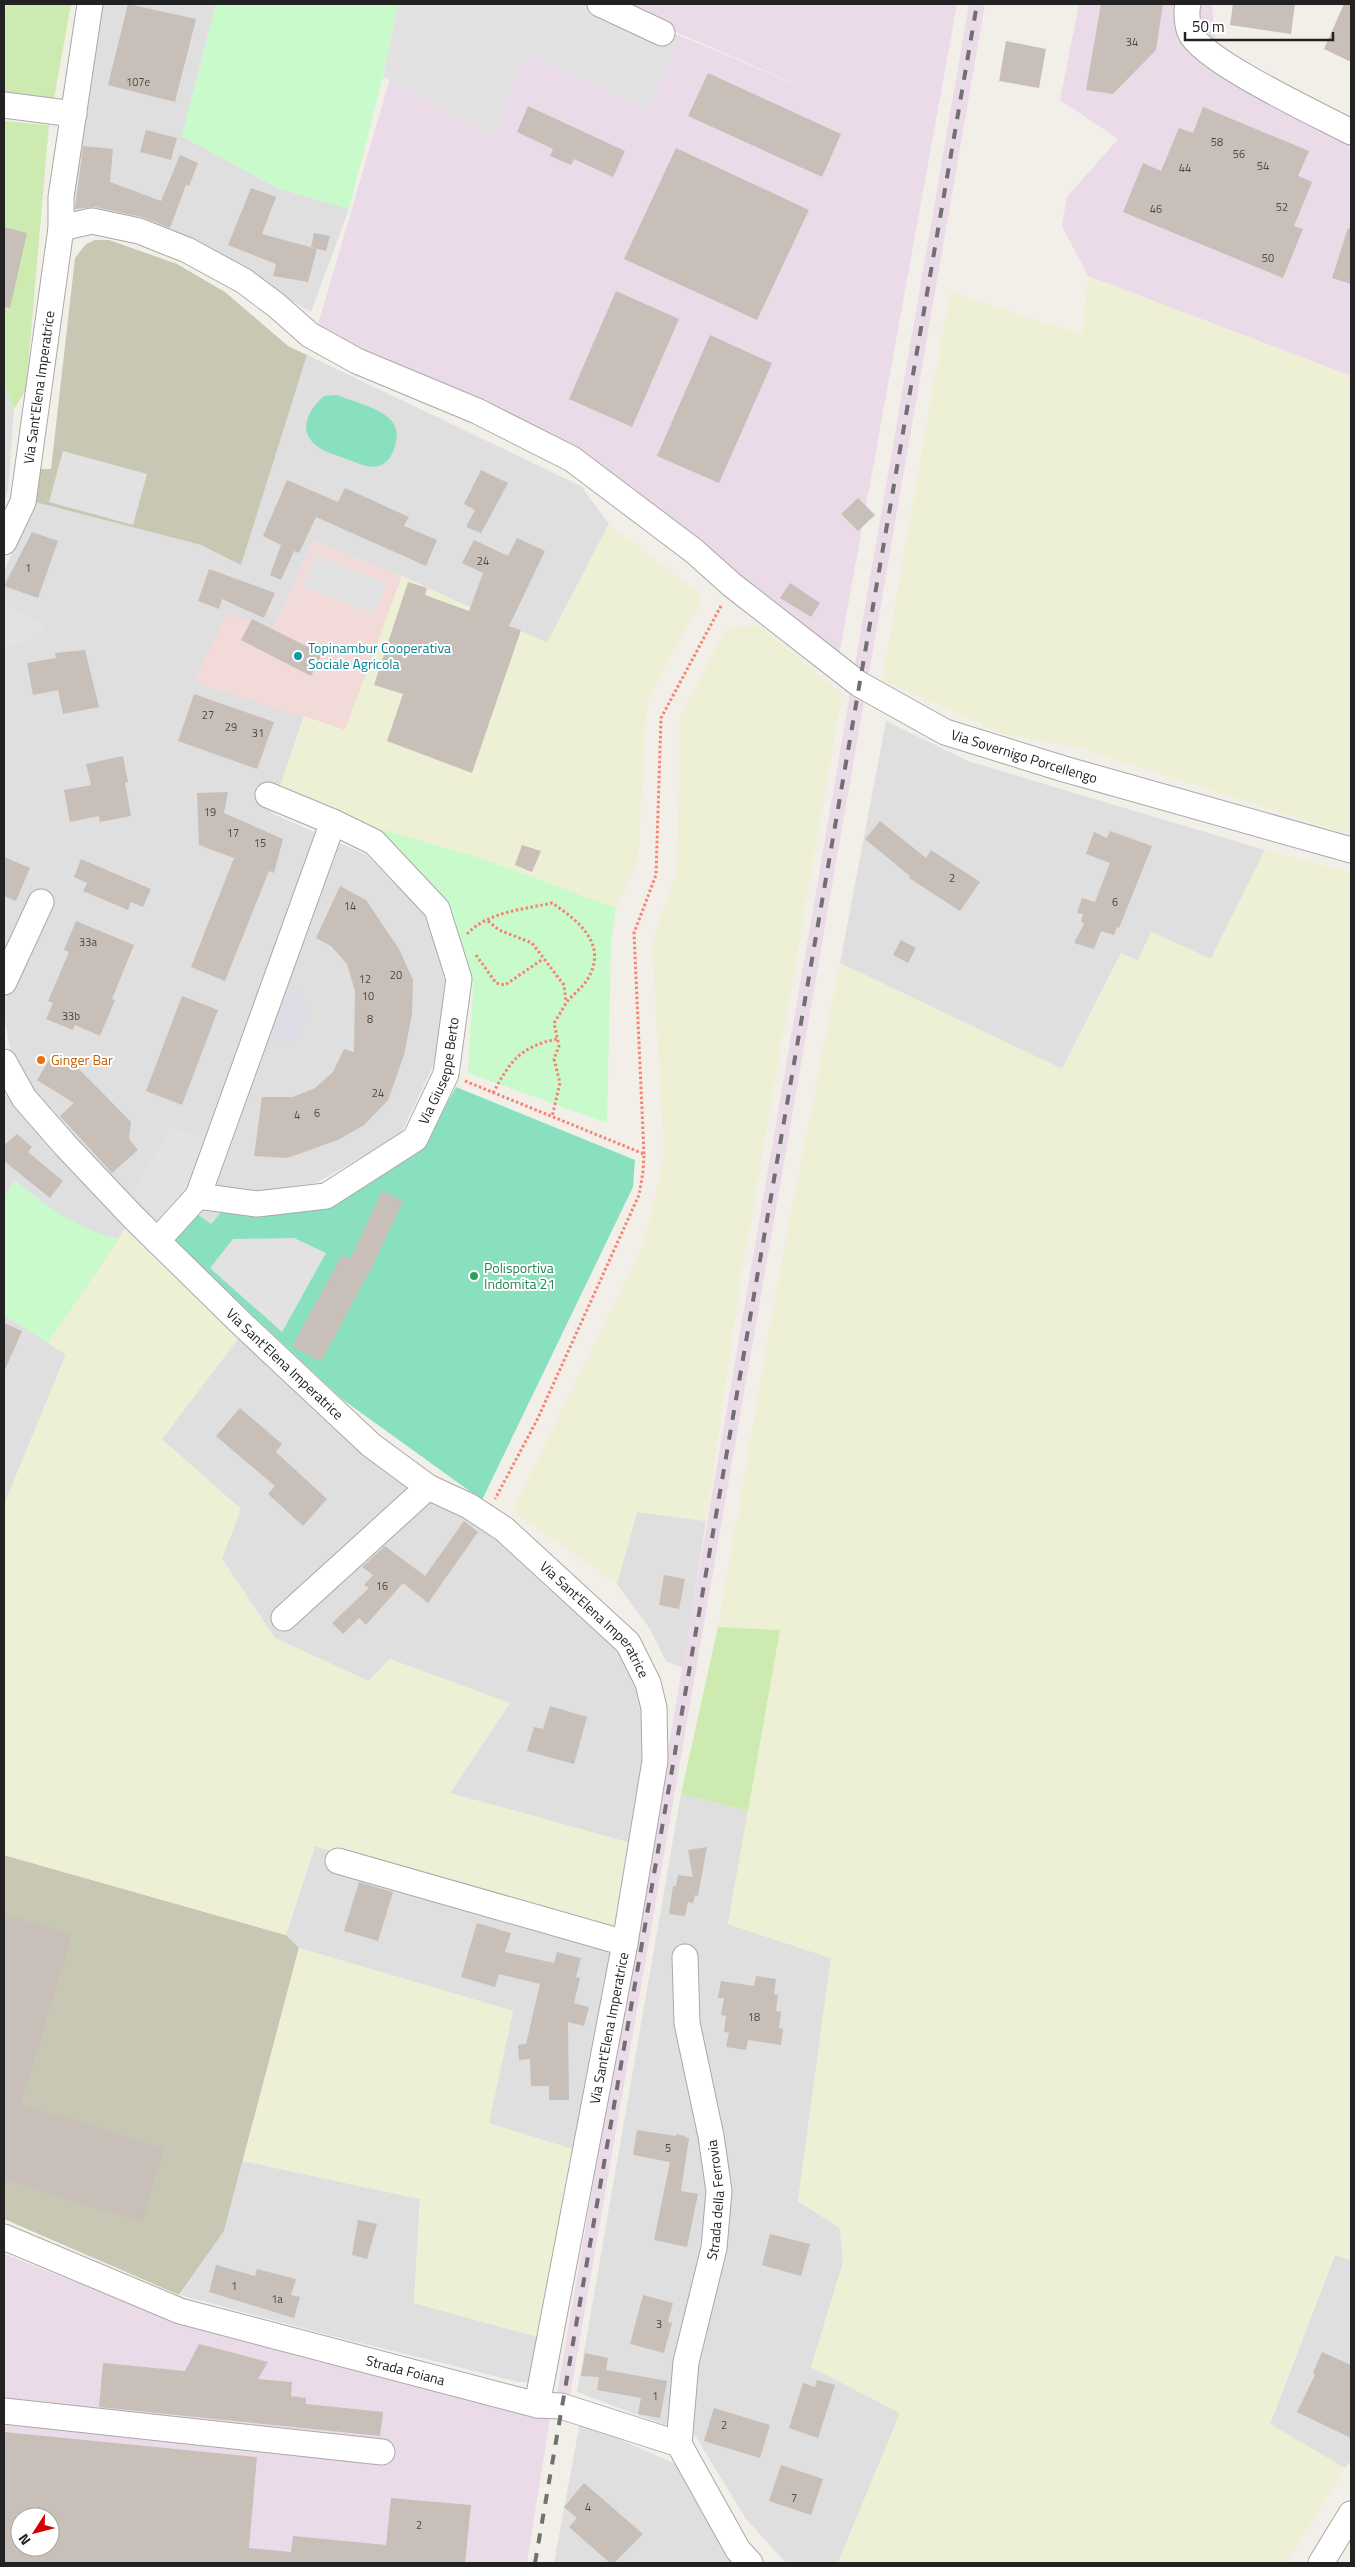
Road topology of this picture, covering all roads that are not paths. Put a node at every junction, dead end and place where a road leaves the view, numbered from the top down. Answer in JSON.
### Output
{"nodes":[{"id":1,"x":90,"y":4,"type":"edge"},
{"id":2,"x":600,"y":4,"type":"edge"},
{"id":3,"x":1188,"y":4,"type":"edge"},
{"id":4,"x":662,"y":33,"type":"dead end"},
{"id":5,"x":4,"y":105,"type":"edge"},
{"id":6,"x":74,"y":114,"type":"junction"},
{"id":7,"x":1351,"y":132,"type":"edge"},
{"id":8,"x":61,"y":228,"type":"junction"},
{"id":9,"x":4,"y":542,"type":"edge"},
{"id":10,"x":268,"y":795,"type":"dead end"},
{"id":11,"x":333,"y":822,"type":"junction"},
{"id":12,"x":1351,"y":850,"type":"edge"},
{"id":13,"x":41,"y":902,"type":"dead end"},
{"id":14,"x":4,"y":982,"type":"edge"},
{"id":15,"x":4,"y":1062,"type":"edge"},
{"id":16,"x":198,"y":1196,"type":"junction"},
{"id":17,"x":157,"y":1241,"type":"junction"},
{"id":18,"x":428,"y":1487,"type":"junction"},
{"id":19,"x":284,"y":1618,"type":"dead end"},
{"id":20,"x":338,"y":1861,"type":"dead end"},
{"id":21,"x":625,"y":1943,"type":"junction"},
{"id":22,"x":685,"y":1957,"type":"dead end"},
{"id":23,"x":4,"y":2237,"type":"edge"},
{"id":24,"x":537,"y":2405,"type":"junction"},
{"id":25,"x":4,"y":2411,"type":"edge"},
{"id":26,"x":679,"y":2444,"type":"junction"},
{"id":27,"x":382,"y":2452,"type":"dead end"},
{"id":28,"x":1351,"y":2514,"type":"edge"},
{"id":29,"x":750,"y":2563,"type":"edge"},
{"id":30,"x":1321,"y":2563,"type":"edge"}],
"edges":[{"from":1,"to":6,"type":"street","name":"Via Sant'Elena Imperatrice"},
{"from":2,"to":4,"type":"street"},
{"from":3,"to":7,"type":"street"},
{"from":5,"to":6,"type":"street"},
{"from":6,"to":8,"type":"street","name":"Via Sant'Elena Imperatrice"},
{"from":8,"to":9,"type":"street","name":"Via Sant'Elena Imperatrice"},
{"from":8,"to":12,"type":"street","name":"Via Sovernigo Porcellengo"},
{"from":10,"to":11,"type":"street","name":"Via Giuseppe Berto"},
{"from":11,"to":16,"type":"street"},
{"from":11,"to":16,"type":"street","name":"Via Giuseppe Berto"},
{"from":13,"to":14,"type":"street"},
{"from":15,"to":17,"type":"street","name":"Via Sant'Elena Imperatrice"},
{"from":16,"to":17,"type":"street"},
{"from":17,"to":18,"type":"street","name":"Via Sant'Elena Imperatrice"},
{"from":18,"to":19,"type":"street"},
{"from":18,"to":21,"type":"street","name":"Via Sant'Elena Imperatrice"},
{"from":20,"to":21,"type":"street"},
{"from":21,"to":24,"type":"street","name":"Via Sant'Elena Imperatrice"},
{"from":22,"to":26,"type":"street","name":"Strada della Ferrovia"},
{"from":23,"to":24,"type":"street","name":"Strada Foiana"},
{"from":24,"to":26,"type":"street","name":"Strada Foiana"},
{"from":25,"to":27,"type":"street"},
{"from":26,"to":29,"type":"street"},
{"from":28,"to":30,"type":"street"}]}
